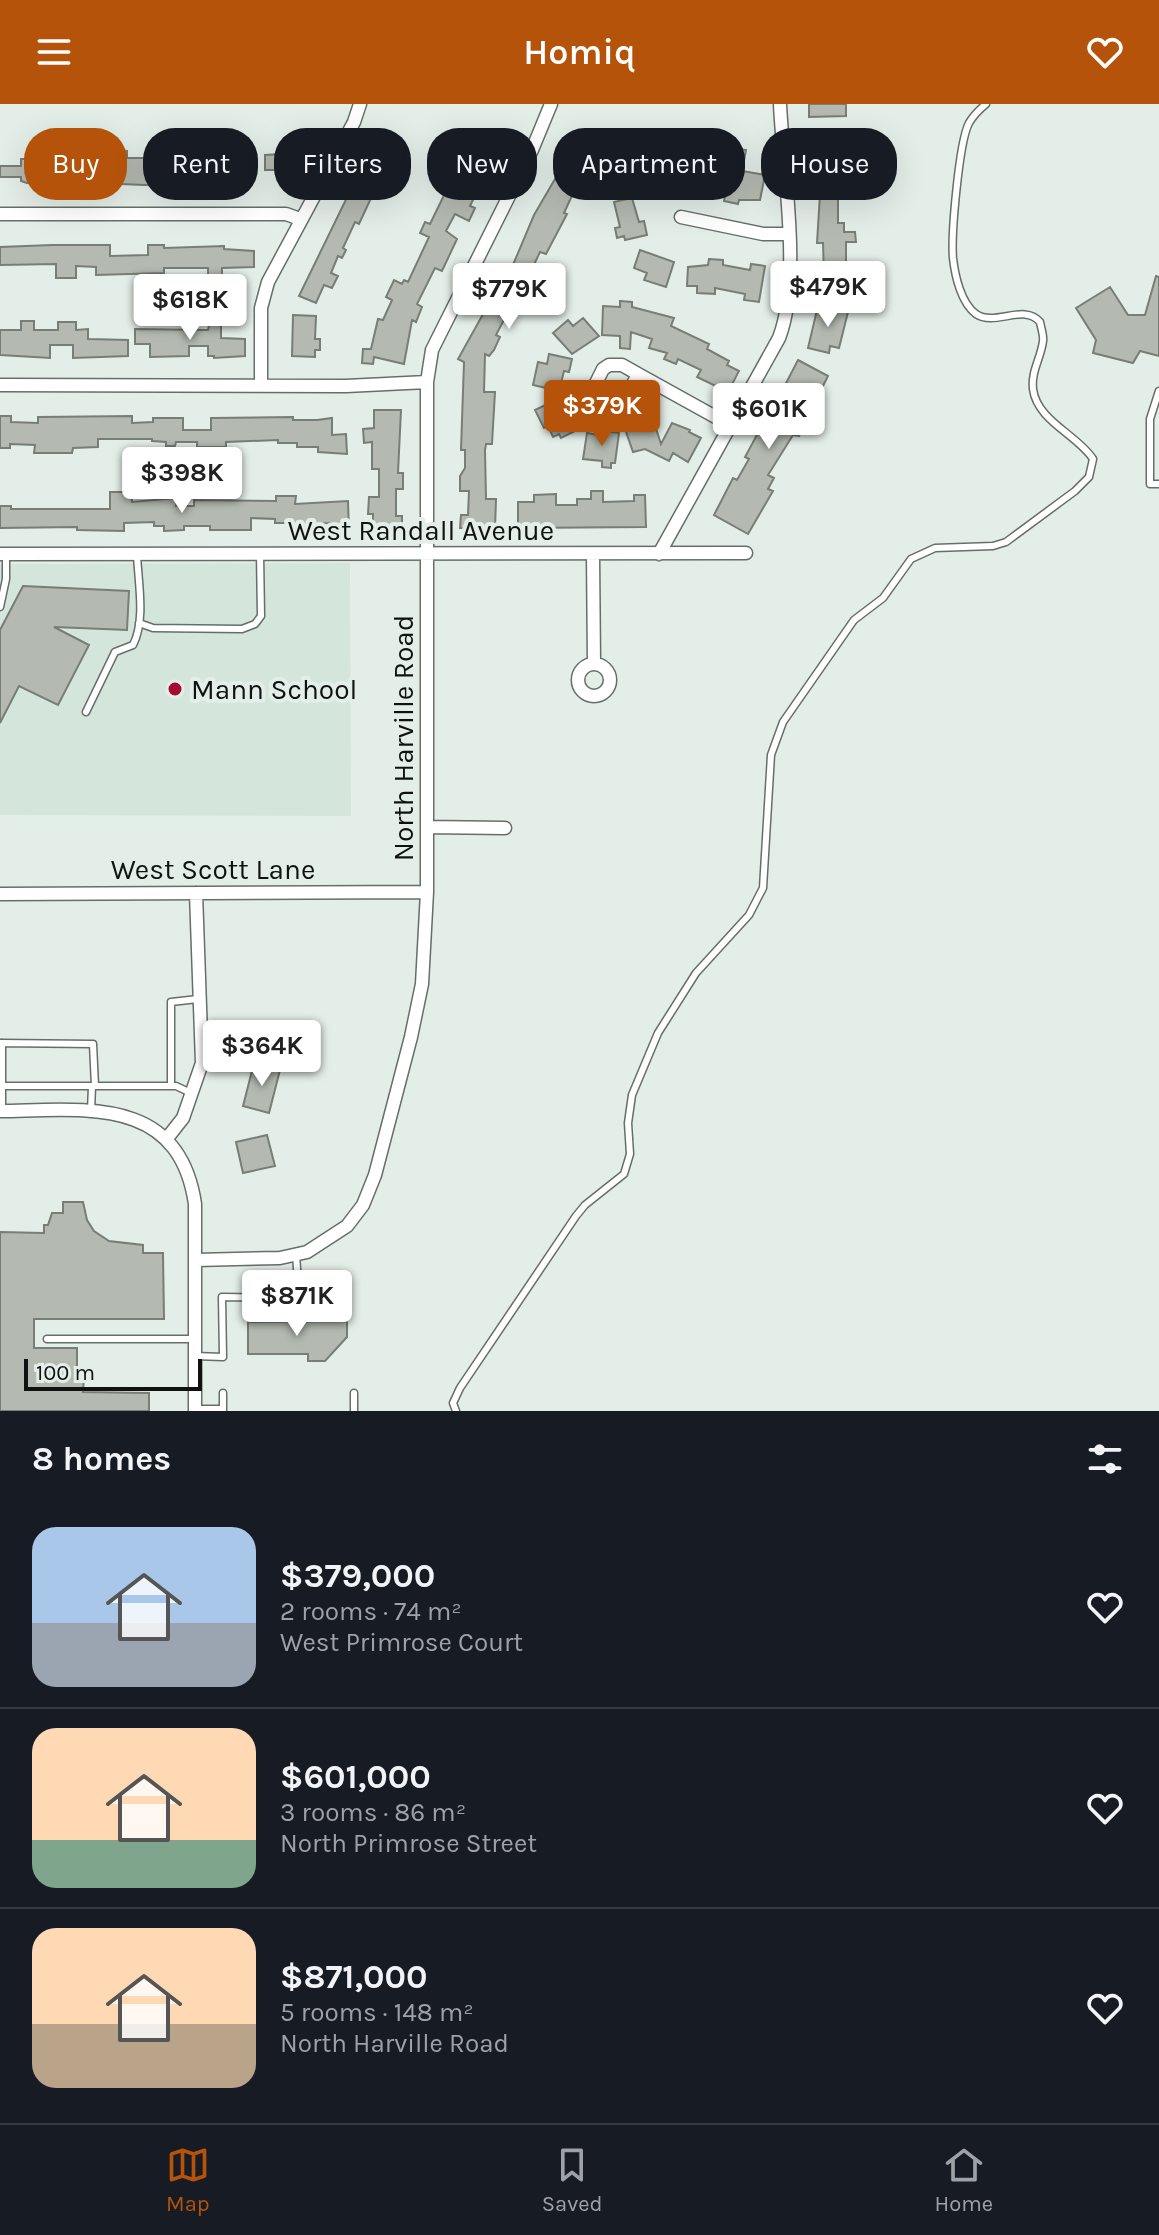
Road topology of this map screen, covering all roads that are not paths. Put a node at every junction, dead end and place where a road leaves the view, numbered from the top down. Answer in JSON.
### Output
{"nodes":[{"id":1,"x":360,"y":104,"type":"edge"},
{"id":2,"x":551,"y":104,"type":"edge"},
{"id":3,"x":780,"y":104,"type":"edge"},
{"id":4,"x":986,"y":104,"type":"edge"},
{"id":5,"x":0,"y":214,"type":"edge"},
{"id":6,"x":681,"y":217,"type":"dead end"},
{"id":7,"x":300,"y":219,"type":"junction"},
{"id":8,"x":788,"y":234,"type":"junction"},
{"id":9,"x":638,"y":374,"type":"dead end"},
{"id":10,"x":427,"y":382,"type":"junction"},
{"id":11,"x":0,"y":385,"type":"edge"},
{"id":12,"x":261,"y":386,"type":"junction"},
{"id":13,"x":1159,"y":391,"type":"edge"},
{"id":14,"x":1157,"y":403,"type":"edge"},
{"id":15,"x":730,"y":425,"type":"junction"},
{"id":16,"x":1159,"y":484,"type":"edge"},
{"id":17,"x":428,"y":553,"type":"junction"},
{"id":18,"x":746,"y":553,"type":"dead end"},
{"id":19,"x":3,"y":554,"type":"edge"},
{"id":20,"x":137,"y":554,"type":"junction"},
{"id":21,"x":260,"y":554,"type":"junction"},
{"id":22,"x":659,"y":554,"type":"junction"},
{"id":23,"x":593,"y":555,"type":"junction"},
{"id":24,"x":0,"y":607,"type":"edge"},
{"id":25,"x":139,"y":623,"type":"junction"},
{"id":26,"x":594,"y":664,"type":"dead end"},
{"id":27,"x":86,"y":712,"type":"dead end"},
{"id":28,"x":427,"y":827,"type":"junction"},
{"id":29,"x":505,"y":828,"type":"dead end"},
{"id":30,"x":427,"y":892,"type":"junction"},
{"id":31,"x":196,"y":893,"type":"junction"},
{"id":32,"x":0,"y":894,"type":"edge"},
{"id":33,"x":200,"y":999,"type":"junction"},
{"id":34,"x":1,"y":1043,"type":"edge"},
{"id":35,"x":1,"y":1086,"type":"edge"},
{"id":36,"x":94,"y":1086,"type":"junction"},
{"id":37,"x":171,"y":1086,"type":"junction"},
{"id":38,"x":194,"y":1094,"type":"junction"},
{"id":39,"x":1,"y":1111,"type":"edge"},
{"id":40,"x":91,"y":1111,"type":"junction"},
{"id":41,"x":168,"y":1137,"type":"junction"},
{"id":42,"x":296,"y":1254,"type":"junction"},
{"id":43,"x":196,"y":1260,"type":"junction"},
{"id":44,"x":47,"y":1339,"type":"dead end"},
{"id":45,"x":195,"y":1339,"type":"junction"},
{"id":46,"x":195,"y":1356,"type":"junction"},
{"id":47,"x":223,"y":1393,"type":"dead end"},
{"id":48,"x":354,"y":1393,"type":"dead end"},
{"id":49,"x":195,"y":1410,"type":"edge"},
{"id":50,"x":223,"y":1410,"type":"edge"},
{"id":51,"x":354,"y":1411,"type":"edge"},
{"id":52,"x":456,"y":1411,"type":"edge"}],
"edges":[{"from":1,"to":7,"type":"street"},
{"from":2,"to":10,"type":"street","name":"North Harville Road"},
{"from":3,"to":8,"type":"street"},
{"from":4,"to":52,"type":"lane"},
{"from":5,"to":7,"type":"street"},
{"from":6,"to":8,"type":"street"},
{"from":7,"to":12,"type":"street"},
{"from":8,"to":15,"type":"street"},
{"from":9,"to":15,"type":"street"},
{"from":10,"to":12,"type":"street"},
{"from":10,"to":17,"type":"street","name":"North Harville Road"},
{"from":11,"to":12,"type":"street"},
{"from":13,"to":14,"type":"lane"},
{"from":14,"to":16,"type":"lane"},
{"from":15,"to":22,"type":"street"},
{"from":17,"to":21,"type":"street","name":"West Randall Avenue"},
{"from":17,"to":23,"type":"street","name":"West Randall Avenue"},
{"from":17,"to":28,"type":"street","name":"North Harville Road"},
{"from":18,"to":22,"type":"street","name":"West Randall Avenue"},
{"from":19,"to":20,"type":"street","name":"West Randall Avenue"},
{"from":19,"to":24,"type":"lane"},
{"from":20,"to":21,"type":"street","name":"West Randall Avenue"},
{"from":20,"to":25,"type":"lane"},
{"from":21,"to":25,"type":"lane"},
{"from":22,"to":23,"type":"street","name":"West Randall Avenue"},
{"from":23,"to":26,"type":"street"},
{"from":25,"to":27,"type":"lane"},
{"from":28,"to":29,"type":"street"},
{"from":28,"to":30,"type":"street","name":"North Harville Road"},
{"from":30,"to":31,"type":"street","name":"West Scott Lane"},
{"from":30,"to":42,"type":"street","name":"North Harville Road"},
{"from":31,"to":32,"type":"street","name":"West Scott Lane"},
{"from":31,"to":33,"type":"street"},
{"from":33,"to":37,"type":"lane"},
{"from":33,"to":38,"type":"street"},
{"from":34,"to":35,"type":"lane"},
{"from":34,"to":36,"type":"lane"},
{"from":35,"to":36,"type":"lane"},
{"from":35,"to":39,"type":"lane"},
{"from":36,"to":37,"type":"lane"},
{"from":36,"to":40,"type":"lane"},
{"from":37,"to":38,"type":"lane"},
{"from":38,"to":41,"type":"street"},
{"from":39,"to":40,"type":"street"},
{"from":40,"to":41,"type":"street"},
{"from":41,"to":43,"type":"street"},
{"from":42,"to":43,"type":"street","name":"North Harville Road"},
{"from":42,"to":46,"type":"lane"},
{"from":43,"to":45,"type":"street"},
{"from":44,"to":45,"type":"lane"},
{"from":45,"to":46,"type":"street"},
{"from":46,"to":49,"type":"street"},
{"from":47,"to":50,"type":"lane"},
{"from":48,"to":51,"type":"lane"},
{"from":49,"to":50,"type":"lane"}]}
